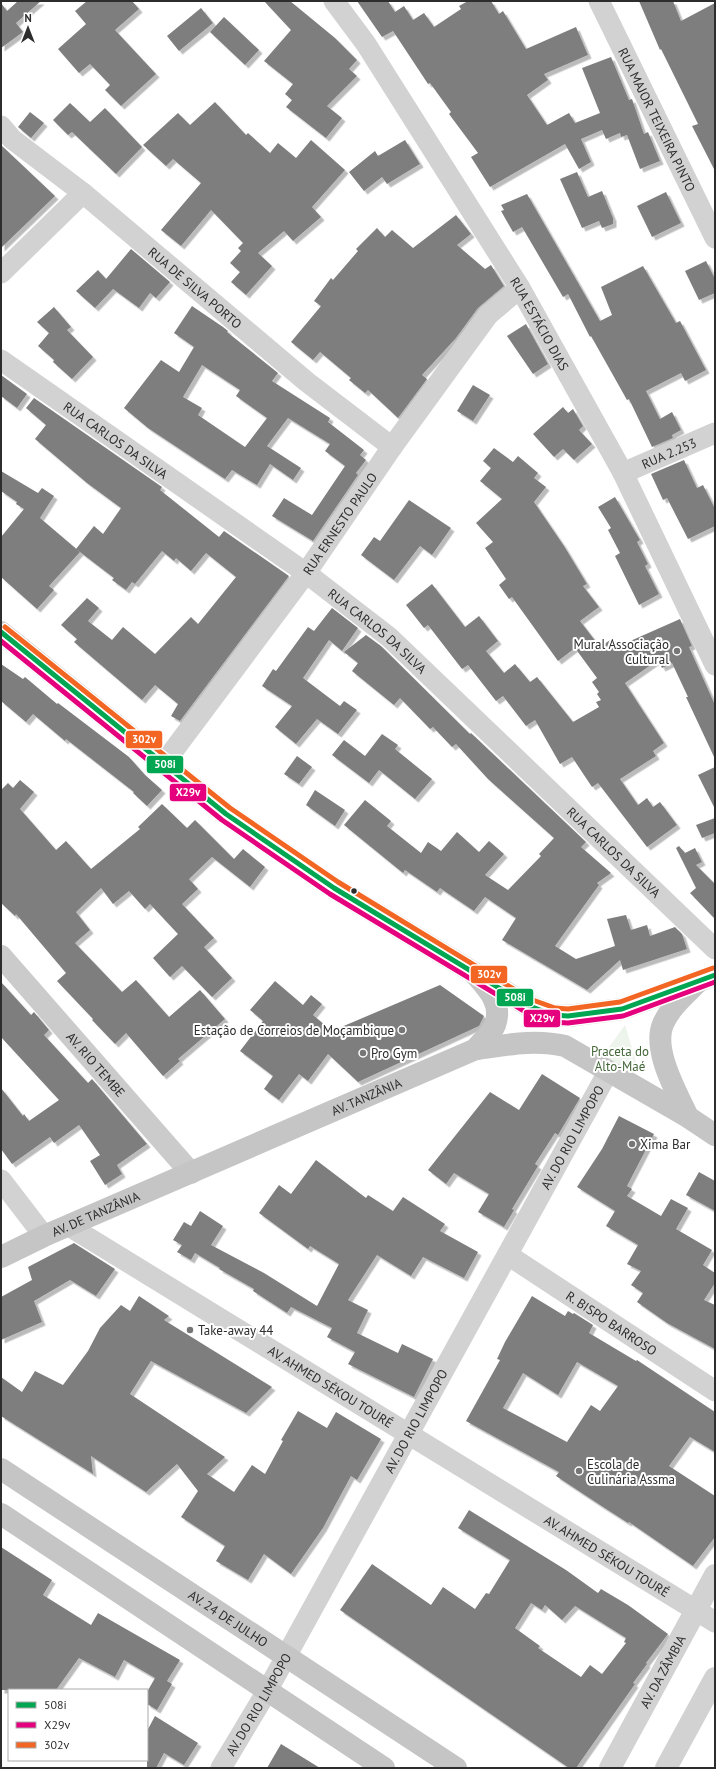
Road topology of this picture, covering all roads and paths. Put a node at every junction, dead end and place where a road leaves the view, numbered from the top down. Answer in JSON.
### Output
{"nodes":[{"id":1,"x":334,"y":1,"type":"edge"},
{"id":2,"x":599,"y":1,"type":"edge"},
{"id":3,"x":1,"y":126,"type":"edge"},
{"id":4,"x":82,"y":193,"type":"junction"},
{"id":5,"x":709,"y":212,"type":"edge"},
{"id":6,"x":715,"y":238,"type":"edge"},
{"id":7,"x":1,"y":273,"type":"edge"},
{"id":8,"x":520,"y":288,"type":"junction"},
{"id":9,"x":1,"y":360,"type":"edge"},
{"id":10,"x":715,"y":432,"type":"edge"},
{"id":11,"x":392,"y":447,"type":"junction"},
{"id":12,"x":623,"y":473,"type":"junction"},
{"id":13,"x":306,"y":573,"type":"junction"},
{"id":14,"x":1,"y":632,"type":"edge"},
{"id":15,"x":715,"y":665,"type":"edge"},
{"id":16,"x":164,"y":763,"type":"junction"},
{"id":17,"x":715,"y":949,"type":"edge"},
{"id":18,"x":1,"y":956,"type":"edge"},
{"id":19,"x":474,"y":973,"type":"junction"},
{"id":20,"x":707,"y":978,"type":"edge"},
{"id":21,"x":476,"y":1049,"type":"junction"},
{"id":22,"x":608,"y":1072,"type":"junction"},
{"id":23,"x":688,"y":1117,"type":"junction"},
{"id":24,"x":715,"y":1135,"type":"edge"},
{"id":25,"x":191,"y":1173,"type":"junction"},
{"id":26,"x":1,"y":1180,"type":"edge"},
{"id":27,"x":69,"y":1226,"type":"junction"},
{"id":28,"x":44,"y":1236,"type":"junction"},
{"id":29,"x":508,"y":1255,"type":"junction"},
{"id":30,"x":1,"y":1258,"type":"edge"},
{"id":31,"x":715,"y":1391,"type":"edge"},
{"id":32,"x":407,"y":1435,"type":"junction"},
{"id":33,"x":1,"y":1469,"type":"edge"},
{"id":34,"x":1,"y":1514,"type":"edge"},
{"id":35,"x":715,"y":1575,"type":"edge"},
{"id":36,"x":695,"y":1610,"type":"junction"},
{"id":37,"x":715,"y":1622,"type":"edge"},
{"id":38,"x":286,"y":1655,"type":"junction"},
{"id":39,"x":715,"y":1678,"type":"edge"},
{"id":40,"x":267,"y":1691,"type":"junction"},
{"id":41,"x":221,"y":1768,"type":"edge"},
{"id":42,"x":384,"y":1768,"type":"edge"},
{"id":43,"x":456,"y":1768,"type":"edge"},
{"id":44,"x":610,"y":1768,"type":"edge"},
{"id":45,"x":666,"y":1768,"type":"edge"}],
"edges":[{"from":1,"to":8,"type":"street","name":"RUA ESTÁCIO DIAS"},
{"from":2,"to":5,"type":"street","name":"RUA MAJOR TEIXEIRA PINTO"},
{"from":3,"to":4,"type":"street","name":"RUA DE SILVA PORTO"},
{"from":4,"to":7,"type":"street"},
{"from":4,"to":11,"type":"street","name":"RUA DE SILVA PORTO"},
{"from":5,"to":6,"type":"street","name":"RUA MAJOR TEIXEIRA PINTO"},
{"from":8,"to":11,"type":"street","name":"RUA ERNESTO PAULO"},
{"from":8,"to":12,"type":"street","name":"RUA ESTÁCIO DIAS"},
{"from":9,"to":13,"type":"street","name":"RUA CARLOS DA SILVA"},
{"from":10,"to":12,"type":"street","name":"RUA 2.253"},
{"from":11,"to":13,"type":"street","name":"RUA ERNESTO PAULO"},
{"from":12,"to":15,"type":"street","name":"RUA ESTÁCIO DIAS"},
{"from":13,"to":16,"type":"street","name":"RUA ERNESTO PAULO"},
{"from":13,"to":17,"type":"street","name":"RUA CARLOS DA SILVA"},
{"from":14,"to":16,"type":"main road"},
{"from":16,"to":19,"type":"main road"},
{"from":18,"to":25,"type":"main road","name":"AV. RIO TEMBE"},
{"from":19,"to":20,"type":"main road"},
{"from":19,"to":21,"type":"main road"},
{"from":20,"to":23,"type":"main road"},
{"from":21,"to":22,"type":"main road","name":"AV. TANZÂNIA"},
{"from":21,"to":25,"type":"main road","name":"AV. TANZÂNIA"},
{"from":22,"to":23,"type":"main road","name":"AV. TANZÂNIA"},
{"from":22,"to":29,"type":"street","name":"AV. DO RIO LIMPOPO"},
{"from":23,"to":24,"type":"main road","name":"AV. TANZÂNIA"},
{"from":25,"to":27,"type":"main road","name":"AV. DE TANZÂNIA"},
{"from":26,"to":28,"type":"street"},
{"from":27,"to":28,"type":"main road","name":"AV. DE TANZÂNIA"},
{"from":27,"to":32,"type":"street","name":"AV. AHMED SÉKOU TOURÉ"},
{"from":28,"to":30,"type":"main road","name":"AV. DE TANZÂNIA"},
{"from":29,"to":31,"type":"street","name":"R. BISPO BARROSO"},
{"from":29,"to":32,"type":"street","name":"AV. DO RIO LIMPOPO"},
{"from":32,"to":36,"type":"street","name":"AV. AHMED SÉKOU TOURÉ"},
{"from":32,"to":38,"type":"street","name":"AV. DO RIO LIMPOPO"},
{"from":33,"to":38,"type":"main road","name":"AV. 24 DE JULHO"},
{"from":34,"to":40,"type":"main road"},
{"from":35,"to":36,"type":"street","name":"AV. DA ZÂMBIA"},
{"from":36,"to":37,"type":"street","name":"AV. AHMED SÉKOU TOURÉ"},
{"from":36,"to":44,"type":"street","name":"AV. DA ZÂMBIA"},
{"from":38,"to":40,"type":"street","name":"AV. DO RIO LIMPOPO"},
{"from":38,"to":43,"type":"main road","name":"AV. 24 DE JULHO"},
{"from":39,"to":45,"type":"street"},
{"from":40,"to":41,"type":"street","name":"AV. DO RIO LIMPOPO"},
{"from":40,"to":42,"type":"main road"}]}
